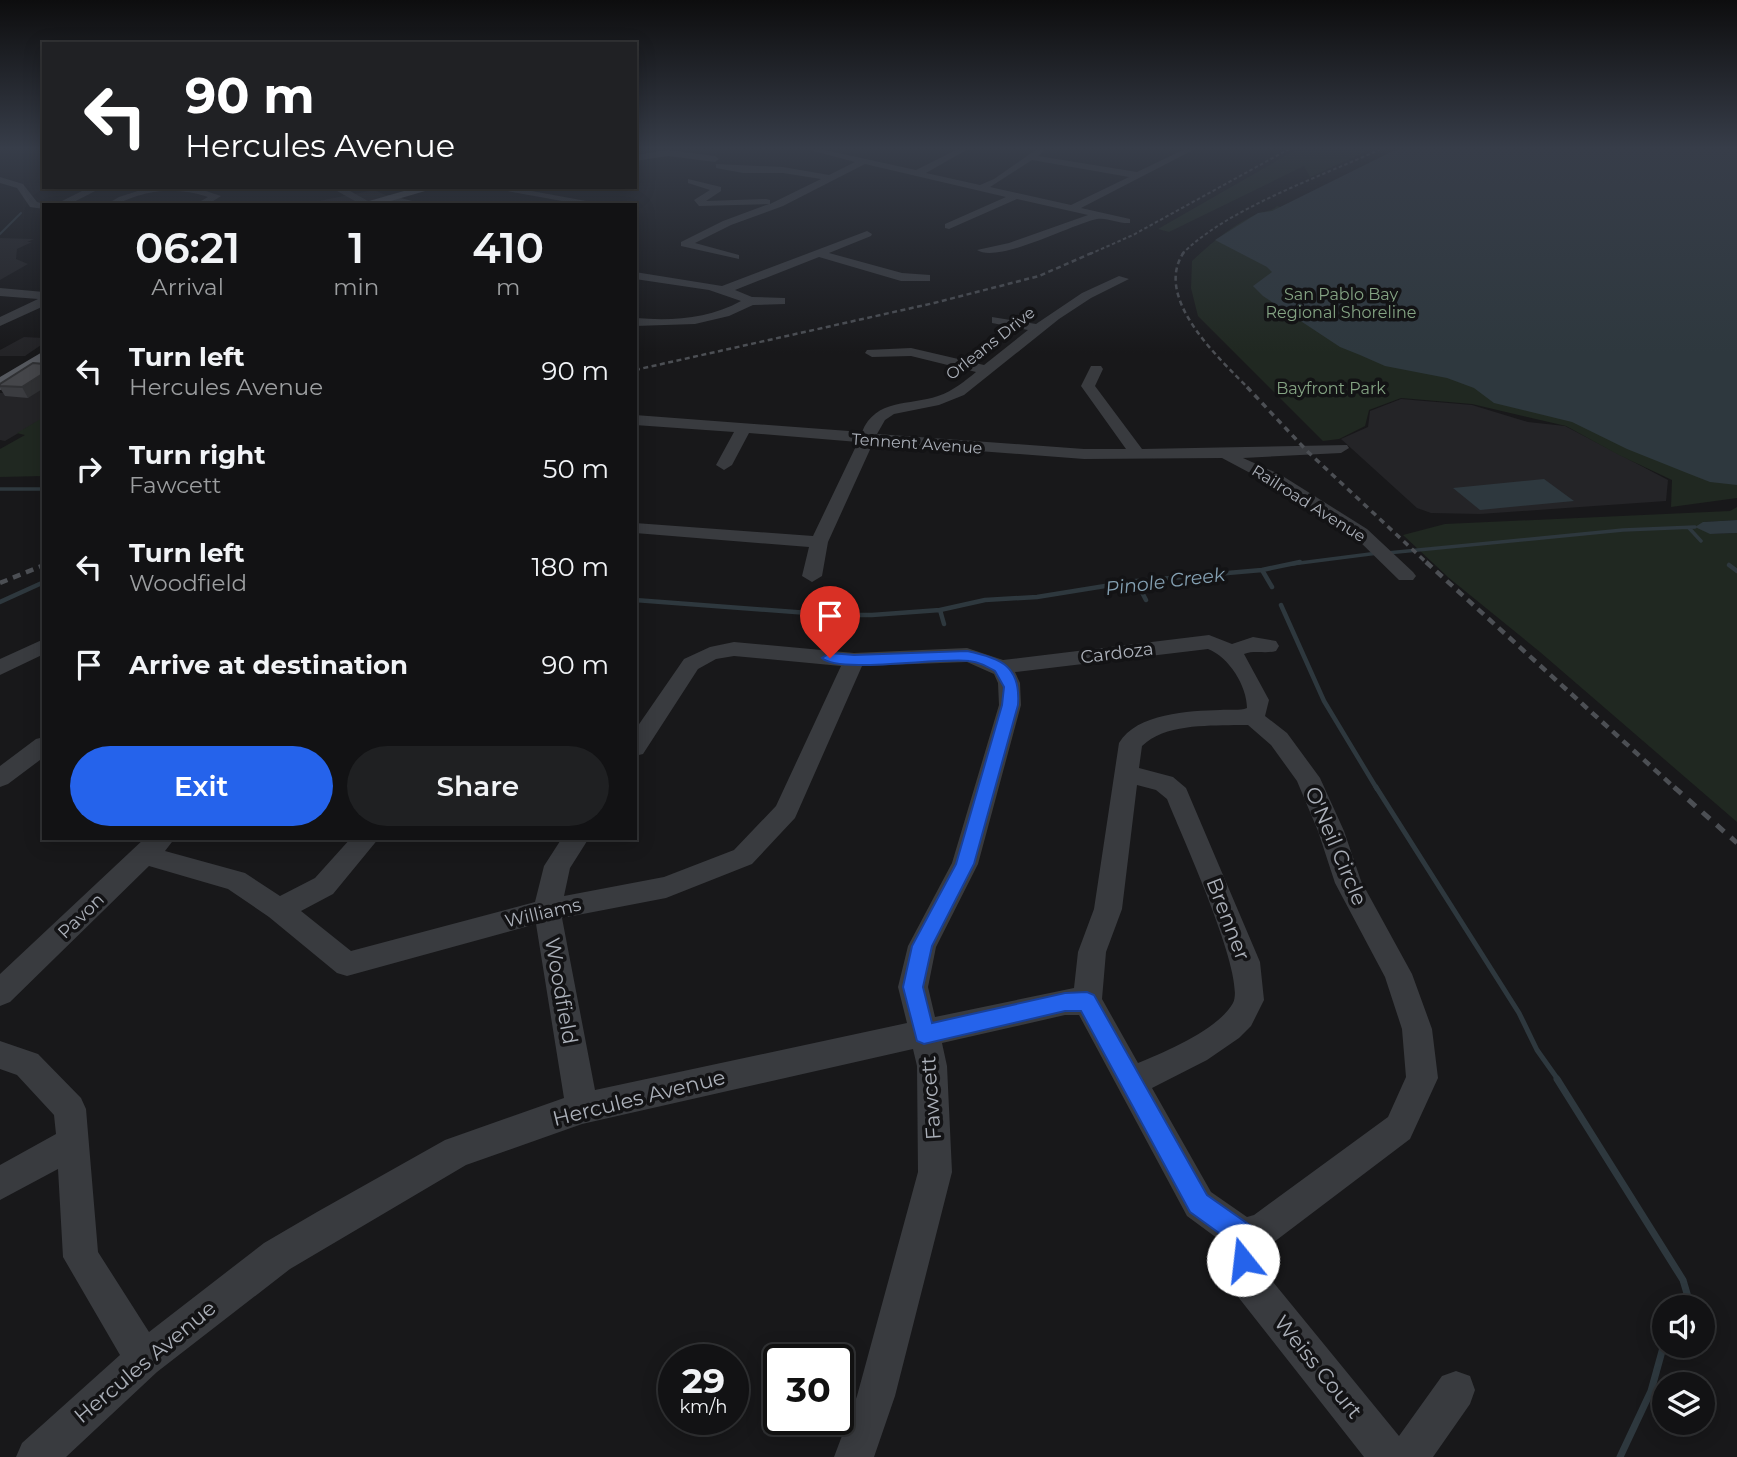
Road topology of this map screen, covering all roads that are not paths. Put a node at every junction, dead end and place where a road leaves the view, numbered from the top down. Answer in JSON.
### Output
{"nodes":[{"id":1,"x":743,"y":217,"type":"edge"},
{"id":2,"x":968,"y":217,"type":"edge"},
{"id":3,"x":1093,"y":217,"type":"edge"},
{"id":4,"x":1107,"y":217,"type":"edge"},
{"id":5,"x":1126,"y":221,"type":"dead end"},
{"id":6,"x":948,"y":226,"type":"dead end"},
{"id":7,"x":867,"y":234,"type":"dead end"},
{"id":8,"x":983,"y":250,"type":"dead end"},
{"id":9,"x":819,"y":254,"type":"junction"},
{"id":10,"x":735,"y":257,"type":"dead end"},
{"id":11,"x":637,"y":275,"type":"edge"},
{"id":12,"x":926,"y":278,"type":"dead end"},
{"id":13,"x":1123,"y":279,"type":"dead end"},
{"id":14,"x":720,"y":290,"type":"junction"},
{"id":15,"x":0,"y":292,"type":"edge"},
{"id":16,"x":42,"y":299,"type":"edge"},
{"id":17,"x":42,"y":300,"type":"edge"},
{"id":18,"x":750,"y":301,"type":"junction"},
{"id":19,"x":781,"y":301,"type":"dead end"},
{"id":20,"x":997,"y":320,"type":"dead end"},
{"id":21,"x":0,"y":322,"type":"edge"},
{"id":22,"x":637,"y":322,"type":"edge"},
{"id":23,"x":1037,"y":328,"type":"junction"},
{"id":24,"x":872,"y":353,"type":"dead end"},
{"id":25,"x":40,"y":361,"type":"edge"},
{"id":26,"x":1,"y":364,"type":"edge"},
{"id":27,"x":1096,"y":369,"type":"dead end"},
{"id":28,"x":986,"y":370,"type":"junction"},
{"id":29,"x":0,"y":385,"type":"edge"},
{"id":30,"x":637,"y":420,"type":"edge"},
{"id":31,"x":743,"y":429,"type":"junction"},
{"id":32,"x":867,"y":439,"type":"junction"},
{"id":33,"x":1341,"y":448,"type":"dead end"},
{"id":34,"x":1199,"y":452,"type":"junction"},
{"id":35,"x":1137,"y":453,"type":"junction"},
{"id":36,"x":724,"y":465,"type":"dead end"},
{"id":37,"x":637,"y":528,"type":"edge"},
{"id":38,"x":819,"y":542,"type":"junction"},
{"id":39,"x":812,"y":576,"type":"dead end"},
{"id":40,"x":1406,"y":576,"type":"dead end"},
{"id":41,"x":1269,"y":646,"type":"dead end"},
{"id":42,"x":42,"y":647,"type":"edge"},
{"id":43,"x":1232,"y":651,"type":"junction"},
{"id":44,"x":854,"y":660,"type":"junction"},
{"id":45,"x":1000,"y":667,"type":"junction"},
{"id":46,"x":0,"y":668,"type":"edge"},
{"id":47,"x":1253,"y":718,"type":"junction"},
{"id":48,"x":637,"y":745,"type":"edge"},
{"id":49,"x":42,"y":746,"type":"edge"},
{"id":50,"x":1128,"y":774,"type":"junction"},
{"id":51,"x":0,"y":778,"type":"edge"},
{"id":52,"x":364,"y":840,"type":"edge"},
{"id":53,"x":575,"y":840,"type":"edge"},
{"id":54,"x":154,"y":846,"type":"edge"},
{"id":55,"x":279,"y":909,"type":"junction"},
{"id":56,"x":547,"y":910,"type":"junction"},
{"id":57,"x":0,"y":993,"type":"edge"},
{"id":58,"x":1087,"y":1001,"type":"junction"},
{"id":59,"x":924,"y":1034,"type":"junction"},
{"id":60,"x":0,"y":1055,"type":"edge"},
{"id":61,"x":1132,"y":1081,"type":"junction"},
{"id":62,"x":582,"y":1108,"type":"junction"},
{"id":63,"x":71,"y":1144,"type":"junction"},
{"id":64,"x":0,"y":1182,"type":"edge"},
{"id":65,"x":1242,"y":1235,"type":"junction"},
{"id":66,"x":144,"y":1359,"type":"junction"},
{"id":67,"x":1456,"y":1390,"type":"dead end"},
{"id":68,"x":36,"y":1457,"type":"edge"},
{"id":69,"x":854,"y":1457,"type":"edge"},
{"id":70,"x":1391,"y":1457,"type":"edge"},
{"id":71,"x":1409,"y":1457,"type":"edge"}],
"edges":[{"from":1,"to":10,"type":"street"},
{"from":2,"to":6,"type":"street"},
{"from":3,"to":8,"type":"street"},
{"from":4,"to":5,"type":"street"},
{"from":7,"to":9,"type":"street"},
{"from":9,"to":12,"type":"street"},
{"from":9,"to":14,"type":"street"},
{"from":11,"to":14,"type":"street"},
{"from":13,"to":23,"type":"street","name":"Orleans Drive"},
{"from":14,"to":18,"type":"street"},
{"from":15,"to":16,"type":"street"},
{"from":17,"to":21,"type":"street"},
{"from":18,"to":19,"type":"street"},
{"from":18,"to":22,"type":"street"},
{"from":20,"to":23,"type":"street"},
{"from":23,"to":28,"type":"street","name":"Orleans Drive"},
{"from":24,"to":28,"type":"street"},
{"from":25,"to":26,"type":"main road"},
{"from":25,"to":29,"type":"main road"},
{"from":27,"to":35,"type":"street"},
{"from":28,"to":32,"type":"street","name":"Orleans Drive"},
{"from":30,"to":31,"type":"street","name":"Tennent Avenue"},
{"from":31,"to":32,"type":"street","name":"Tennent Avenue"},
{"from":31,"to":36,"type":"street"},
{"from":32,"to":35,"type":"street","name":"Tennent Avenue"},
{"from":32,"to":38,"type":"street","name":"Orleans Drive"},
{"from":33,"to":34,"type":"street"},
{"from":34,"to":35,"type":"street","name":"Tennent Avenue"},
{"from":34,"to":40,"type":"street","name":"Railroad Avenue"},
{"from":37,"to":38,"type":"street"},
{"from":38,"to":39,"type":"street","name":"Orleans Drive"},
{"from":41,"to":43,"type":"street"},
{"from":42,"to":46,"type":"street"},
{"from":43,"to":45,"type":"street","name":"Cardoza"},
{"from":43,"to":47,"type":"street"},
{"from":44,"to":45,"type":"street"},
{"from":44,"to":48,"type":"street"},
{"from":44,"to":56,"type":"street","name":"Williams"},
{"from":45,"to":59,"type":"street","name":"Fawcett"},
{"from":47,"to":50,"type":"street"},
{"from":47,"to":65,"type":"street","name":"O'Neil Circle"},
{"from":49,"to":51,"type":"street"},
{"from":50,"to":58,"type":"street"},
{"from":50,"to":61,"type":"street","name":"Brenner"},
{"from":52,"to":55,"type":"street"},
{"from":53,"to":56,"type":"street","name":"Woodfield"},
{"from":54,"to":55,"type":"street","name":"Williams"},
{"from":54,"to":57,"type":"street","name":"Pavon"},
{"from":55,"to":56,"type":"street","name":"Williams"},
{"from":56,"to":62,"type":"street","name":"Woodfield"},
{"from":58,"to":59,"type":"street","name":"Hercules Avenue"},
{"from":58,"to":61,"type":"street"},
{"from":59,"to":62,"type":"street","name":"Hercules Avenue"},
{"from":59,"to":69,"type":"street","name":"Fawcett"},
{"from":60,"to":63,"type":"street"},
{"from":61,"to":65,"type":"street"},
{"from":62,"to":66,"type":"street","name":"Hercules Avenue"},
{"from":63,"to":64,"type":"street"},
{"from":63,"to":66,"type":"street"},
{"from":65,"to":70,"type":"street","name":"Weiss Court"},
{"from":66,"to":68,"type":"street","name":"Hercules Avenue"},
{"from":67,"to":71,"type":"street"}]}
